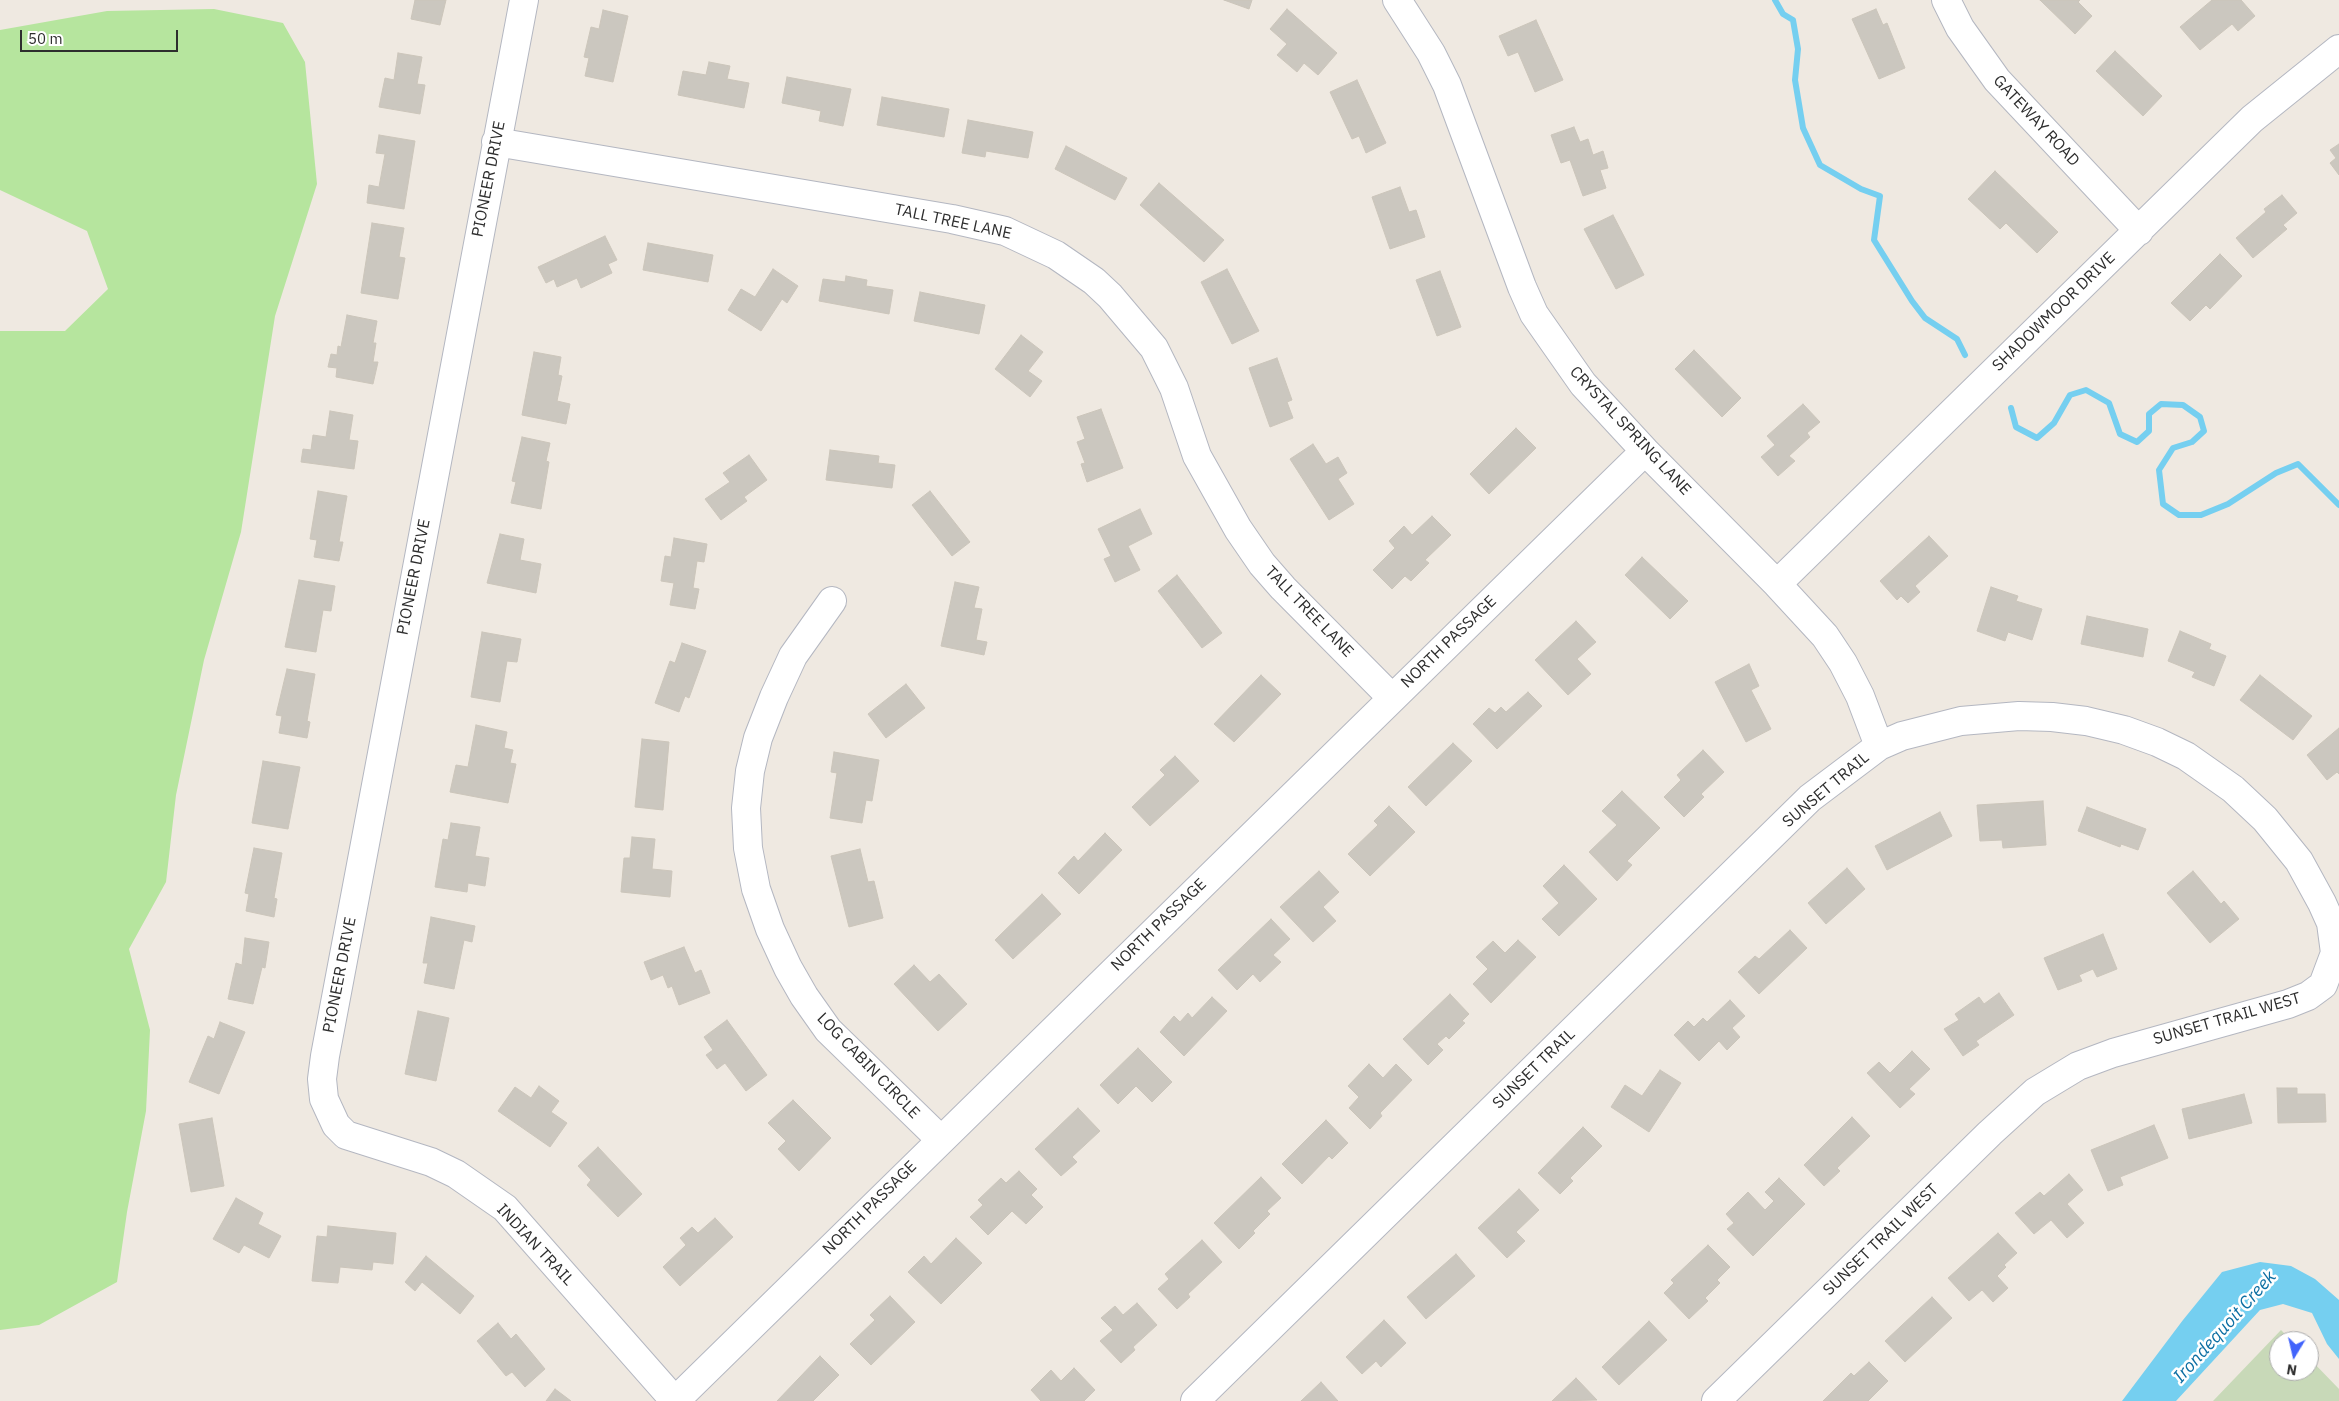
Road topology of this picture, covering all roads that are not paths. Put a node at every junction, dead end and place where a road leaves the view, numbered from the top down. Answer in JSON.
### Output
{"nodes":[{"id":1,"x":524,"y":0,"type":"edge"},
{"id":2,"x":1397,"y":0,"type":"edge"},
{"id":3,"x":1946,"y":0,"type":"edge"},
{"id":4,"x":2339,"y":49,"type":"edge"},
{"id":5,"x":496,"y":142,"type":"junction"},
{"id":6,"x":2139,"y":231,"type":"junction"},
{"id":7,"x":1644,"y":451,"type":"junction"},
{"id":8,"x":1777,"y":584,"type":"junction"},
{"id":9,"x":832,"y":601,"type":"dead end"},
{"id":10,"x":1392,"y":698,"type":"junction"},
{"id":11,"x":1879,"y":746,"type":"junction"},
{"id":12,"x":940,"y":1139,"type":"junction"},
{"id":13,"x":359,"y":1141,"type":"joint"},
{"id":14,"x":675,"y":1401,"type":"edge"},
{"id":15,"x":1195,"y":1401,"type":"edge"},
{"id":16,"x":1716,"y":1401,"type":"edge"}],
"edges":[{"from":1,"to":5,"type":"street","name":"PIONEER DRIVE"},
{"from":2,"to":7,"type":"street","name":"CRYSTAL SPRING LANE"},
{"from":3,"to":6,"type":"street","name":"GATEWAY ROAD"},
{"from":4,"to":6,"type":"street","name":"SHADOWMOOR DRIVE"},
{"from":5,"to":10,"type":"street","name":"TALL TREE LANE"},
{"from":5,"to":13,"type":"street","name":"PIONEER DRIVE"},
{"from":6,"to":8,"type":"street","name":"SHADOWMOOR DRIVE"},
{"from":7,"to":8,"type":"street","name":"CRYSTAL SPRING LANE"},
{"from":7,"to":10,"type":"street","name":"NORTH PASSAGE"},
{"from":8,"to":11,"type":"street","name":"CRYSTAL SPRING LANE"},
{"from":9,"to":12,"type":"street","name":"LOG CABIN CIRCLE"},
{"from":10,"to":12,"type":"street","name":"NORTH PASSAGE"},
{"from":11,"to":15,"type":"street","name":"SUNSET TRAIL"},
{"from":11,"to":16,"type":"street","name":"SUNSET TRAIL WEST"},
{"from":12,"to":14,"type":"street","name":"NORTH PASSAGE"},
{"from":13,"to":14,"type":"street","name":"INDIAN TRAIL"}]}
